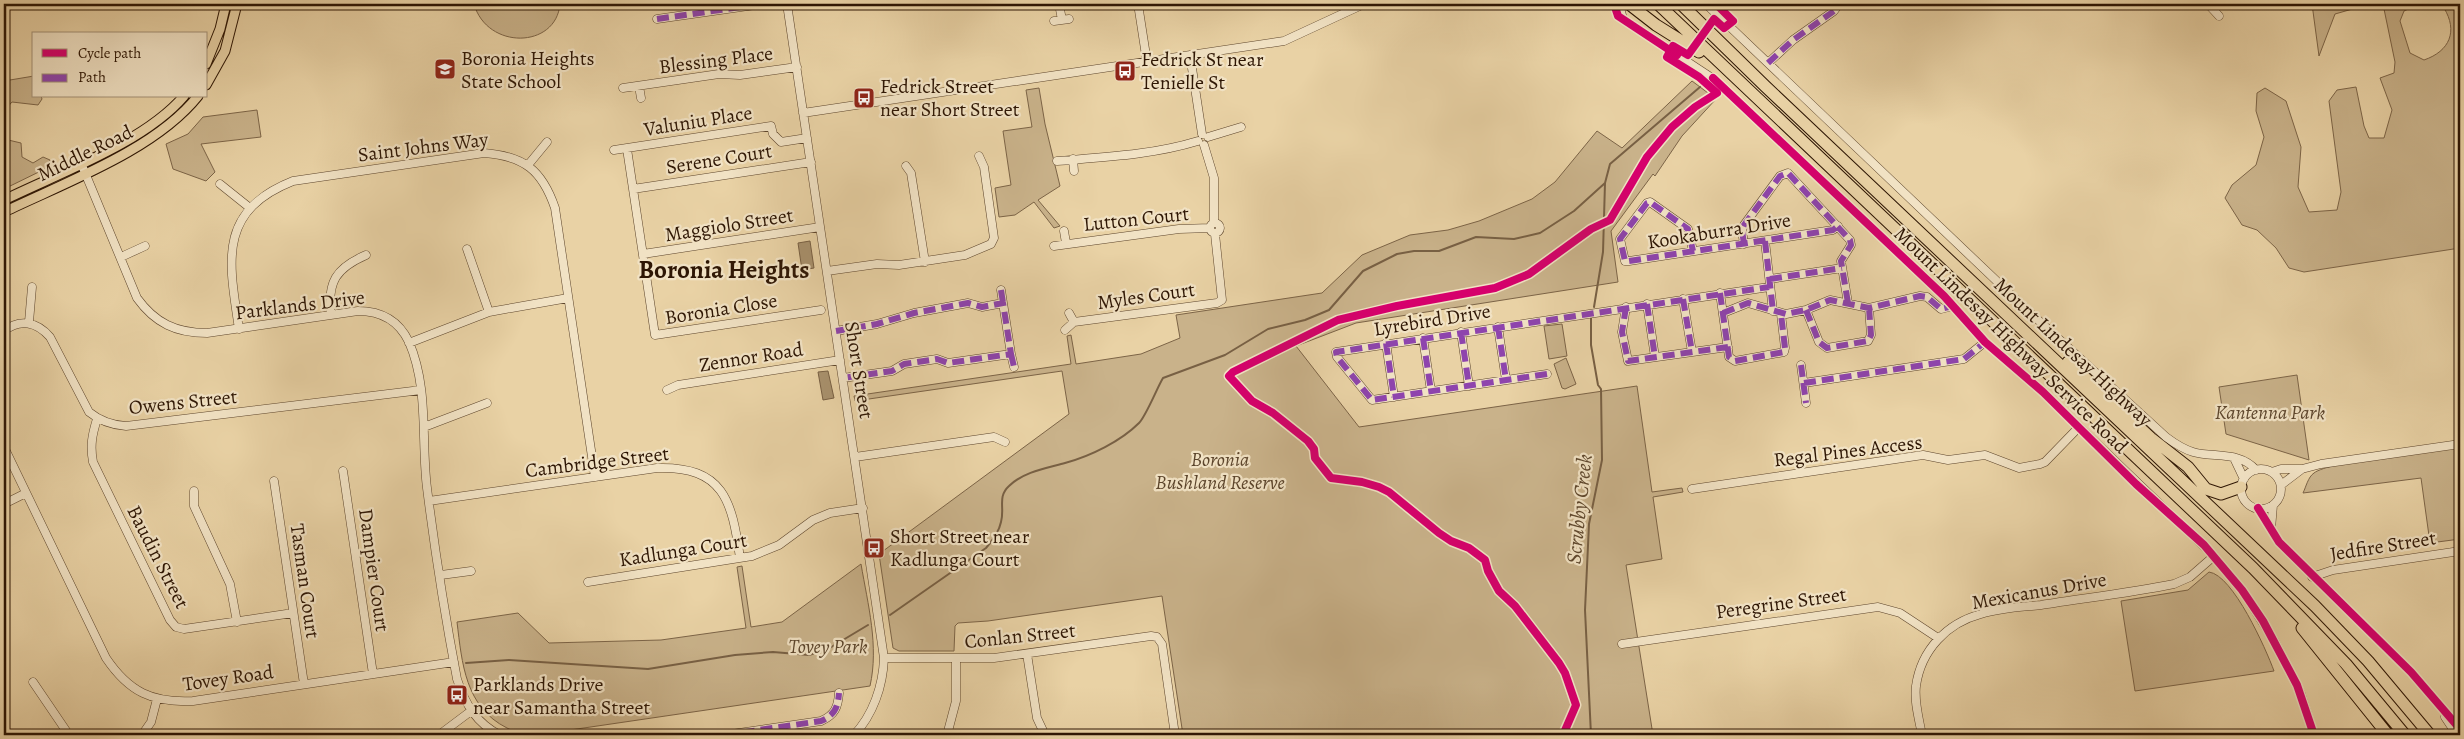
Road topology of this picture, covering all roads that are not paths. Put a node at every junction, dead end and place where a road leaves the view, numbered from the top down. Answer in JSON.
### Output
{"nodes":[{"id":1,"x":226,"y":4,"type":"edge"},
{"id":2,"x":237,"y":4,"type":"edge"},
{"id":3,"x":762,"y":4,"type":"edge"},
{"id":4,"x":787,"y":4,"type":"edge"},
{"id":5,"x":1059,"y":4,"type":"edge"},
{"id":6,"x":1138,"y":4,"type":"edge"},
{"id":7,"x":1364,"y":4,"type":"edge"},
{"id":8,"x":1614,"y":4,"type":"edge"},
{"id":9,"x":1620,"y":4,"type":"edge"},
{"id":10,"x":1629,"y":4,"type":"edge"},
{"id":11,"x":1658,"y":4,"type":"edge"},
{"id":12,"x":1681,"y":4,"type":"edge"},
{"id":13,"x":1706,"y":4,"type":"edge"},
{"id":14,"x":1839,"y":4,"type":"edge"},
{"id":15,"x":2208,"y":4,"type":"edge"},
{"id":16,"x":2219,"y":16,"type":"dead end"},
{"id":17,"x":657,"y":19,"type":"dead end"},
{"id":18,"x":1623,"y":19,"type":"junction"},
{"id":19,"x":1062,"y":20,"type":"dead end"},
{"id":20,"x":1709,"y":54,"type":"junction"},
{"id":21,"x":1190,"y":56,"type":"junction"},
{"id":22,"x":208,"y":59,"type":"edge"},
{"id":23,"x":1146,"y":62,"type":"junction"},
{"id":24,"x":1768,"y":63,"type":"junction"},
{"id":25,"x":797,"y":67,"type":"junction"},
{"id":26,"x":208,"y":81,"type":"edge"},
{"id":27,"x":639,"y":86,"type":"junction"},
{"id":28,"x":623,"y":88,"type":"dead end"},
{"id":29,"x":182,"y":98,"type":"edge"},
{"id":30,"x":196,"y":98,"type":"edge"},
{"id":31,"x":641,"y":98,"type":"dead end"},
{"id":32,"x":804,"y":113,"type":"junction"},
{"id":33,"x":1241,"y":127,"type":"dead end"},
{"id":34,"x":807,"y":138,"type":"junction"},
{"id":35,"x":1203,"y":139,"type":"junction"},
{"id":36,"x":546,"y":142,"type":"dead end"},
{"id":37,"x":627,"y":149,"type":"junction"},
{"id":38,"x":614,"y":150,"type":"dead end"},
{"id":39,"x":978,"y":156,"type":"dead end"},
{"id":40,"x":1073,"y":160,"type":"junction"},
{"id":41,"x":1057,"y":161,"type":"dead end"},
{"id":42,"x":811,"y":162,"type":"junction"},
{"id":43,"x":81,"y":163,"type":"junction"},
{"id":44,"x":528,"y":165,"type":"junction"},
{"id":45,"x":906,"y":166,"type":"dead end"},
{"id":46,"x":1074,"y":171,"type":"dead end"},
{"id":47,"x":86,"y":173,"type":"junction"},
{"id":48,"x":220,"y":184,"type":"dead end"},
{"id":49,"x":633,"y":189,"type":"junction"},
{"id":50,"x":4,"y":200,"type":"edge"},
{"id":51,"x":250,"y":208,"type":"junction"},
{"id":52,"x":4,"y":212,"type":"edge"},
{"id":53,"x":1838,"y":226,"type":"junction"},
{"id":54,"x":820,"y":227,"type":"junction"},
{"id":55,"x":1213,"y":228,"type":"junction"},
{"id":56,"x":1064,"y":231,"type":"dead end"},
{"id":57,"x":1765,"y":241,"type":"junction"},
{"id":58,"x":1066,"y":243,"type":"junction"},
{"id":59,"x":1744,"y":244,"type":"junction"},
{"id":60,"x":145,"y":246,"type":"dead end"},
{"id":61,"x":1054,"y":246,"type":"dead end"},
{"id":62,"x":467,"y":249,"type":"dead end"},
{"id":63,"x":1693,"y":251,"type":"junction"},
{"id":64,"x":643,"y":254,"type":"junction"},
{"id":65,"x":366,"y":255,"type":"dead end"},
{"id":66,"x":120,"y":257,"type":"junction"},
{"id":67,"x":925,"y":262,"type":"junction"},
{"id":68,"x":1842,"y":268,"type":"junction"},
{"id":69,"x":827,"y":272,"type":"junction"},
{"id":70,"x":1770,"y":283,"type":"junction"},
{"id":71,"x":32,"y":287,"type":"dead end"},
{"id":72,"x":1001,"y":290,"type":"dead end"},
{"id":73,"x":1720,"y":293,"type":"junction"},
{"id":74,"x":568,"y":298,"type":"junction"},
{"id":75,"x":1683,"y":299,"type":"junction"},
{"id":76,"x":1003,"y":303,"type":"junction"},
{"id":77,"x":1848,"y":303,"type":"junction"},
{"id":78,"x":1647,"y":304,"type":"junction"},
{"id":79,"x":1954,"y":306,"type":"junction"},
{"id":80,"x":1626,"y":307,"type":"junction"},
{"id":81,"x":1869,"y":308,"type":"junction"},
{"id":82,"x":821,"y":310,"type":"dead end"},
{"id":83,"x":1806,"y":310,"type":"junction"},
{"id":84,"x":489,"y":312,"type":"junction"},
{"id":85,"x":1069,"y":312,"type":"dead end"},
{"id":86,"x":1777,"y":312,"type":"junction"},
{"id":87,"x":1723,"y":313,"type":"junction"},
{"id":88,"x":331,"y":315,"type":"junction"},
{"id":89,"x":28,"y":322,"type":"junction"},
{"id":90,"x":1074,"y":322,"type":"junction"},
{"id":91,"x":1498,"y":326,"type":"junction"},
{"id":92,"x":239,"y":329,"type":"junction"},
{"id":93,"x":1065,"y":330,"type":"dead end"},
{"id":94,"x":4,"y":331,"type":"edge"},
{"id":95,"x":836,"y":331,"type":"junction"},
{"id":96,"x":1461,"y":332,"type":"junction"},
{"id":97,"x":1423,"y":338,"type":"junction"},
{"id":98,"x":1985,"y":342,"type":"junction"},
{"id":99,"x":409,"y":343,"type":"junction"},
{"id":100,"x":1386,"y":343,"type":"junction"},
{"id":101,"x":2038,"y":343,"type":"junction"},
{"id":102,"x":1728,"y":347,"type":"junction"},
{"id":103,"x":1692,"y":352,"type":"junction"},
{"id":104,"x":1011,"y":354,"type":"junction"},
{"id":105,"x":1655,"y":357,"type":"junction"},
{"id":106,"x":840,"y":360,"type":"junction"},
{"id":107,"x":1801,"y":364,"type":"dead end"},
{"id":108,"x":1014,"y":367,"type":"dead end"},
{"id":109,"x":1547,"y":374,"type":"dead end"},
{"id":110,"x":843,"y":378,"type":"junction"},
{"id":111,"x":1506,"y":380,"type":"junction"},
{"id":112,"x":1804,"y":383,"type":"junction"},
{"id":113,"x":1469,"y":386,"type":"junction"},
{"id":114,"x":421,"y":390,"type":"junction"},
{"id":115,"x":667,"y":390,"type":"dead end"},
{"id":116,"x":1431,"y":392,"type":"junction"},
{"id":117,"x":1394,"y":397,"type":"junction"},
{"id":118,"x":487,"y":403,"type":"dead end"},
{"id":119,"x":1806,"y":403,"type":"dead end"},
{"id":120,"x":97,"y":419,"type":"junction"},
{"id":121,"x":424,"y":427,"type":"junction"},
{"id":122,"x":2079,"y":427,"type":"junction"},
{"id":123,"x":1005,"y":442,"type":"dead end"},
{"id":124,"x":2460,"y":444,"type":"edge"},
{"id":125,"x":4,"y":447,"type":"edge"},
{"id":126,"x":855,"y":457,"type":"junction"},
{"id":127,"x":2234,"y":458,"type":"junction"},
{"id":128,"x":2302,"y":469,"type":"junction"},
{"id":129,"x":2256,"y":470,"type":"junction"},
{"id":130,"x":343,"y":471,"type":"dead end"},
{"id":131,"x":2272,"y":472,"type":"junction"},
{"id":132,"x":595,"y":477,"type":"junction"},
{"id":133,"x":274,"y":482,"type":"dead end"},
{"id":134,"x":2243,"y":483,"type":"junction"},
{"id":135,"x":2281,"y":485,"type":"junction"},
{"id":136,"x":1692,"y":489,"type":"dead end"},
{"id":137,"x":194,"y":491,"type":"dead end"},
{"id":138,"x":26,"y":493,"type":"junction"},
{"id":139,"x":429,"y":501,"type":"junction"},
{"id":140,"x":4,"y":504,"type":"edge"},
{"id":141,"x":2273,"y":505,"type":"junction"},
{"id":142,"x":862,"y":508,"type":"junction"},
{"id":143,"x":2258,"y":508,"type":"junction"},
{"id":144,"x":2271,"y":529,"type":"junction"},
{"id":145,"x":2217,"y":535,"type":"junction"},
{"id":146,"x":2460,"y":551,"type":"edge"},
{"id":147,"x":2214,"y":556,"type":"junction"},
{"id":148,"x":740,"y":558,"type":"junction"},
{"id":149,"x":471,"y":571,"type":"dead end"},
{"id":150,"x":441,"y":575,"type":"junction"},
{"id":151,"x":2312,"y":577,"type":"junction"},
{"id":152,"x":588,"y":582,"type":"dead end"},
{"id":153,"x":293,"y":613,"type":"junction"},
{"id":154,"x":236,"y":622,"type":"junction"},
{"id":155,"x":1938,"y":638,"type":"junction"},
{"id":156,"x":1622,"y":644,"type":"dead end"},
{"id":157,"x":1027,"y":654,"type":"junction"},
{"id":158,"x":884,"y":658,"type":"junction"},
{"id":159,"x":956,"y":658,"type":"junction"},
{"id":160,"x":454,"y":662,"type":"junction"},
{"id":161,"x":373,"y":674,"type":"junction"},
{"id":162,"x":33,"y":682,"type":"dead end"},
{"id":163,"x":304,"y":684,"type":"junction"},
{"id":164,"x":840,"y":693,"type":"dead end"},
{"id":165,"x":157,"y":699,"type":"junction"},
{"id":166,"x":2438,"y":705,"type":"junction"},
{"id":167,"x":471,"y":711,"type":"junction"},
{"id":168,"x":2460,"y":729,"type":"edge"},
{"id":169,"x":774,"y":731,"type":"edge"},
{"id":170,"x":2313,"y":734,"type":"edge"},
{"id":171,"x":69,"y":735,"type":"edge"},
{"id":172,"x":142,"y":735,"type":"edge"},
{"id":173,"x":439,"y":735,"type":"edge"},
{"id":174,"x":500,"y":735,"type":"edge"},
{"id":175,"x":725,"y":735,"type":"edge"},
{"id":176,"x":854,"y":735,"type":"edge"},
{"id":177,"x":947,"y":735,"type":"edge"},
{"id":178,"x":1045,"y":735,"type":"edge"},
{"id":179,"x":1175,"y":735,"type":"edge"},
{"id":180,"x":1922,"y":735,"type":"edge"},
{"id":181,"x":2302,"y":735,"type":"edge"},
{"id":182,"x":2388,"y":735,"type":"edge"},
{"id":183,"x":2405,"y":735,"type":"edge"},
{"id":184,"x":2430,"y":735,"type":"edge"},
{"id":185,"x":2457,"y":735,"type":"edge"}],
"edges":[{"from":1,"to":22,"type":"main road"},
{"from":2,"to":26,"type":"main road"},
{"from":3,"to":17,"type":"street"},
{"from":4,"to":25,"type":"street","name":"Short Street"},
{"from":5,"to":19,"type":"street"},
{"from":6,"to":23,"type":"street"},
{"from":7,"to":21,"type":"street"},
{"from":8,"to":18,"type":"street","name":"Mount Lindesay Highway Service Road"},
{"from":9,"to":18,"type":"street"},
{"from":10,"to":20,"type":"highway"},
{"from":11,"to":20,"type":"highway","name":"Mount Lindesay Highway"},
{"from":12,"to":101,"type":"highway","name":"Mount Lindesay Highway"},
{"from":13,"to":24,"type":"street","name":"Mount Lindesay Highway Service Road"},
{"from":14,"to":24,"type":"street"},
{"from":15,"to":16,"type":"street"},
{"from":18,"to":79,"type":"street","name":"Mount Lindesay Highway Service Road"},
{"from":20,"to":145,"type":"highway","name":"Mount Lindesay Highway"},
{"from":21,"to":23,"type":"street"},
{"from":21,"to":35,"type":"street"},
{"from":23,"to":32,"type":"street"},
{"from":24,"to":127,"type":"street","name":"Mount Lindesay Highway Service Road"},
{"from":25,"to":27,"type":"street","name":"Blessing Place"},
{"from":25,"to":32,"type":"street","name":"Short Street"},
{"from":27,"to":28,"type":"street","name":"Blessing Place"},
{"from":27,"to":31,"type":"street","name":"Blessing Place"},
{"from":29,"to":43,"type":"main road","name":"Middle Road"},
{"from":30,"to":47,"type":"main road","name":"Middle Road"},
{"from":32,"to":34,"type":"street","name":"Short Street"},
{"from":33,"to":35,"type":"street"},
{"from":34,"to":37,"type":"street","name":"Valuniu Place"},
{"from":34,"to":42,"type":"street","name":"Short Street"},
{"from":35,"to":40,"type":"street"},
{"from":35,"to":55,"type":"street"},
{"from":36,"to":44,"type":"street"},
{"from":37,"to":38,"type":"street","name":"Valuniu Place"},
{"from":37,"to":49,"type":"street"},
{"from":39,"to":67,"type":"street"},
{"from":40,"to":41,"type":"street"},
{"from":40,"to":46,"type":"street"},
{"from":42,"to":49,"type":"street","name":"Serene Court"},
{"from":42,"to":54,"type":"street","name":"Short Street"},
{"from":43,"to":47,"type":"street","name":"Parklands Drive"},
{"from":43,"to":50,"type":"main road","name":"Middle Road"},
{"from":44,"to":51,"type":"street","name":"Saint Johns Way"},
{"from":44,"to":74,"type":"street","name":"Saint Johns Way"},
{"from":45,"to":67,"type":"street"},
{"from":47,"to":52,"type":"main road","name":"Middle Road"},
{"from":47,"to":66,"type":"street","name":"Parklands Drive"},
{"from":48,"to":51,"type":"street"},
{"from":49,"to":64,"type":"street"},
{"from":51,"to":92,"type":"street","name":"Saint Johns Way"},
{"from":53,"to":57,"type":"street","name":"Kookaburra Drive"},
{"from":53,"to":59,"type":"street"},
{"from":53,"to":68,"type":"street"},
{"from":54,"to":64,"type":"street","name":"Maggiolo Street"},
{"from":54,"to":69,"type":"street","name":"Short Street"},
{"from":55,"to":58,"type":"street","name":"Lutton Court"},
{"from":55,"to":90,"type":"street","name":"Myles Court"},
{"from":56,"to":58,"type":"street","name":"Lutton Court"},
{"from":57,"to":59,"type":"street","name":"Kookaburra Drive"},
{"from":57,"to":70,"type":"street"},
{"from":58,"to":61,"type":"street","name":"Lutton Court"},
{"from":59,"to":63,"type":"street","name":"Kookaburra Drive"},
{"from":60,"to":66,"type":"street"},
{"from":62,"to":84,"type":"street"},
{"from":63,"to":63,"type":"street","name":"Kookaburra Drive"},
{"from":64,"to":82,"type":"street","name":"Boronia Close"},
{"from":65,"to":88,"type":"street"},
{"from":66,"to":92,"type":"street","name":"Parklands Drive"},
{"from":67,"to":69,"type":"street"},
{"from":68,"to":70,"type":"street","name":"Lyrebird Drive"},
{"from":68,"to":77,"type":"street"},
{"from":69,"to":95,"type":"street","name":"Short Street"},
{"from":70,"to":73,"type":"street","name":"Lyrebird Drive"},
{"from":70,"to":86,"type":"street"},
{"from":71,"to":89,"type":"street"},
{"from":72,"to":76,"type":"street"},
{"from":73,"to":75,"type":"street","name":"Lyrebird Drive"},
{"from":73,"to":87,"type":"street"},
{"from":74,"to":84,"type":"street"},
{"from":74,"to":132,"type":"street","name":"Saint Johns Way"},
{"from":75,"to":78,"type":"street","name":"Lyrebird Drive"},
{"from":75,"to":103,"type":"street"},
{"from":76,"to":95,"type":"street"},
{"from":76,"to":104,"type":"street"},
{"from":77,"to":81,"type":"street"},
{"from":77,"to":83,"type":"street"},
{"from":78,"to":80,"type":"street","name":"Lyrebird Drive"},
{"from":78,"to":105,"type":"street"},
{"from":79,"to":81,"type":"street"},
{"from":79,"to":98,"type":"street","name":"Mount Lindesay Highway Service Road"},
{"from":80,"to":91,"type":"street","name":"Lyrebird Drive"},
{"from":80,"to":105,"type":"street"},
{"from":81,"to":83,"type":"street"},
{"from":83,"to":86,"type":"street"},
{"from":84,"to":99,"type":"street"},
{"from":85,"to":90,"type":"street","name":"Myles Court"},
{"from":86,"to":87,"type":"street"},
{"from":86,"to":102,"type":"street"},
{"from":87,"to":102,"type":"street"},
{"from":88,"to":92,"type":"street","name":"Parklands Drive"},
{"from":88,"to":99,"type":"street","name":"Parklands Drive"},
{"from":89,"to":94,"type":"street"},
{"from":89,"to":120,"type":"street"},
{"from":90,"to":93,"type":"street","name":"Myles Court"},
{"from":91,"to":96,"type":"street","name":"Lyrebird Drive"},
{"from":91,"to":111,"type":"street"},
{"from":95,"to":106,"type":"street","name":"Short Street"},
{"from":96,"to":97,"type":"street","name":"Lyrebird Drive"},
{"from":96,"to":113,"type":"street"},
{"from":97,"to":100,"type":"street","name":"Lyrebird Drive"},
{"from":97,"to":116,"type":"street"},
{"from":98,"to":112,"type":"street"},
{"from":98,"to":122,"type":"street","name":"Mount Lindesay Highway Service Road"},
{"from":99,"to":114,"type":"street","name":"Parklands Drive"},
{"from":100,"to":117,"type":"street"},
{"from":100,"to":117,"type":"street","name":"Lyrebird Drive"},
{"from":101,"to":134,"type":"highway"},
{"from":101,"to":184,"type":"highway","name":"Mount Lindesay Highway"},
{"from":102,"to":103,"type":"street"},
{"from":103,"to":105,"type":"street"},
{"from":104,"to":108,"type":"street"},
{"from":104,"to":110,"type":"street"},
{"from":106,"to":110,"type":"street","name":"Short Street"},
{"from":106,"to":115,"type":"street","name":"Zennor Road"},
{"from":107,"to":112,"type":"street"},
{"from":109,"to":111,"type":"street","name":"Lyrebird Drive"},
{"from":110,"to":126,"type":"street","name":"Short Street"},
{"from":111,"to":113,"type":"street","name":"Lyrebird Drive"},
{"from":112,"to":119,"type":"street"},
{"from":113,"to":116,"type":"street","name":"Lyrebird Drive"},
{"from":114,"to":120,"type":"street","name":"Owens Street"},
{"from":114,"to":121,"type":"street","name":"Parklands Drive"},
{"from":116,"to":117,"type":"street","name":"Lyrebird Drive"},
{"from":118,"to":121,"type":"street"},
{"from":120,"to":154,"type":"street","name":"Baudin Street"},
{"from":121,"to":139,"type":"street","name":"Parklands Drive"},
{"from":122,"to":136,"type":"street","name":"Regal Pines Access"},
{"from":122,"to":147,"type":"street","name":"Mount Lindesay Highway Service Road"},
{"from":123,"to":126,"type":"street"},
{"from":124,"to":128,"type":"street"},
{"from":125,"to":138,"type":"street","name":"Tovey Road"},
{"from":126,"to":142,"type":"street","name":"Short Street"},
{"from":127,"to":129,"type":"street","name":"Mount Lindesay Highway Service Road"},
{"from":127,"to":134,"type":"street"},
{"from":128,"to":131,"type":"street"},
{"from":128,"to":135,"type":"street"},
{"from":129,"to":131,"type":"street"},
{"from":129,"to":134,"type":"street"},
{"from":130,"to":161,"type":"street","name":"Dampier Court"},
{"from":131,"to":135,"type":"street"},
{"from":132,"to":139,"type":"street","name":"Cambridge Street"},
{"from":132,"to":148,"type":"street","name":"Cambridge Street"},
{"from":133,"to":153,"type":"street","name":"Tasman Court"},
{"from":134,"to":143,"type":"street"},
{"from":135,"to":141,"type":"street"},
{"from":137,"to":154,"type":"street"},
{"from":138,"to":140,"type":"street"},
{"from":138,"to":165,"type":"street","name":"Tovey Road"},
{"from":139,"to":150,"type":"street","name":"Parklands Drive"},
{"from":141,"to":143,"type":"street"},
{"from":141,"to":144,"type":"street"},
{"from":142,"to":148,"type":"street","name":"Kadlunga Court"},
{"from":142,"to":158,"type":"street","name":"Short Street"},
{"from":143,"to":144,"type":"street"},
{"from":144,"to":151,"type":"street"},
{"from":145,"to":182,"type":"highway"},
{"from":145,"to":183,"type":"highway","name":"Mount Lindesay Highway"},
{"from":146,"to":151,"type":"street","name":"Jedfire Street"},
{"from":147,"to":155,"type":"street","name":"Mexicanus Drive"},
{"from":147,"to":170,"type":"street","name":"Mount Lindesay Highway Service Road"},
{"from":148,"to":152,"type":"street","name":"Kadlunga Court"},
{"from":149,"to":150,"type":"street"},
{"from":150,"to":160,"type":"street","name":"Parklands Drive"},
{"from":151,"to":166,"type":"street"},
{"from":153,"to":154,"type":"street","name":"Baudin Street"},
{"from":153,"to":163,"type":"street","name":"Tasman Court"},
{"from":155,"to":156,"type":"street","name":"Peregrine Street"},
{"from":155,"to":180,"type":"street","name":"Mexicanus Drive"},
{"from":157,"to":159,"type":"street","name":"Conlan Street"},
{"from":157,"to":178,"type":"street"},
{"from":157,"to":179,"type":"street","name":"Conlan Street"},
{"from":158,"to":159,"type":"street","name":"Conlan Street"},
{"from":158,"to":176,"type":"street","name":"Short Street"},
{"from":159,"to":177,"type":"street"},
{"from":160,"to":161,"type":"street","name":"Tovey Road"},
{"from":160,"to":167,"type":"street","name":"Parklands Drive"},
{"from":161,"to":163,"type":"street","name":"Tovey Road"},
{"from":162,"to":171,"type":"street"},
{"from":163,"to":165,"type":"street","name":"Tovey Road"},
{"from":164,"to":169,"type":"street"},
{"from":165,"to":172,"type":"street"},
{"from":166,"to":168,"type":"street"},
{"from":166,"to":185,"type":"street"},
{"from":167,"to":173,"type":"street"},
{"from":167,"to":174,"type":"street","name":"Parklands Drive"},
{"from":169,"to":175,"type":"street"},
{"from":170,"to":181,"type":"street"}]}
